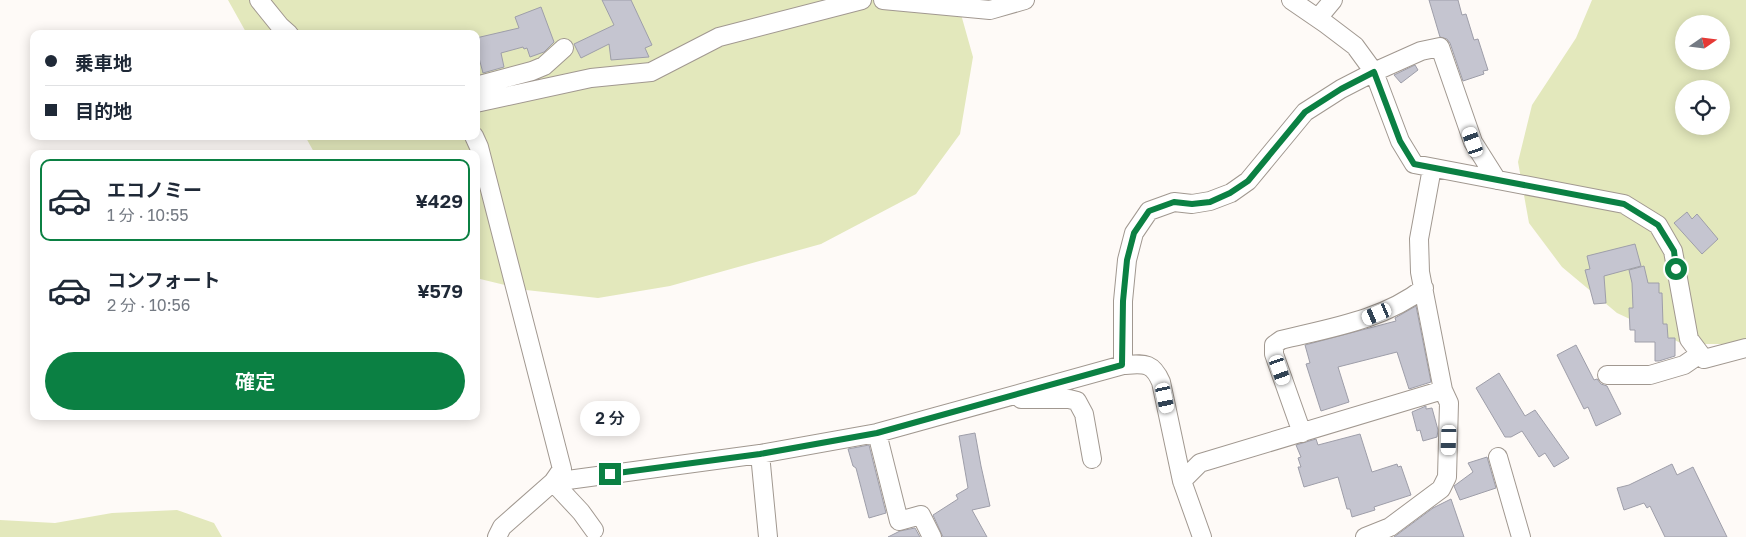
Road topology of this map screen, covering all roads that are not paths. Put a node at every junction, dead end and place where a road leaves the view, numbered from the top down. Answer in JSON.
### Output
{"nodes":[{"id":1,"x":259,"y":0,"type":"edge"},
{"id":2,"x":862,"y":0,"type":"edge"},
{"id":3,"x":882,"y":0,"type":"edge"},
{"id":4,"x":1025,"y":0,"type":"edge"},
{"id":5,"x":1292,"y":0,"type":"edge"},
{"id":6,"x":1334,"y":0,"type":"edge"},
{"id":7,"x":1318,"y":18,"type":"junction"},
{"id":8,"x":285,"y":30,"type":"edge"},
{"id":9,"x":564,"y":48,"type":"dead end"},
{"id":10,"x":1374,"y":72,"type":"junction"},
{"id":11,"x":480,"y":85,"type":"edge"},
{"id":12,"x":480,"y":102,"type":"edge"},
{"id":13,"x":480,"y":151,"type":"edge"},
{"id":14,"x":1432,"y":168,"type":"junction"},
{"id":15,"x":1497,"y":180,"type":"junction"},
{"id":16,"x":1424,"y":288,"type":"junction"},
{"id":17,"x":1746,"y":348,"type":"edge"},
{"id":18,"x":1700,"y":354,"type":"junction"},
{"id":19,"x":1122,"y":365,"type":"junction"},
{"id":20,"x":1607,"y":375,"type":"dead end"},
{"id":21,"x":1443,"y":390,"type":"junction"},
{"id":22,"x":1012,"y":394,"type":"junction"},
{"id":23,"x":877,"y":433,"type":"junction"},
{"id":24,"x":1302,"y":433,"type":"junction"},
{"id":25,"x":760,"y":454,"type":"junction"},
{"id":26,"x":1498,"y":457,"type":"dead end"},
{"id":27,"x":1092,"y":459,"type":"dead end"},
{"id":28,"x":1182,"y":481,"type":"junction"},
{"id":29,"x":553,"y":482,"type":"junction"},
{"id":30,"x":594,"y":530,"type":"dead end"},
{"id":31,"x":497,"y":537,"type":"edge"},
{"id":32,"x":768,"y":537,"type":"edge"},
{"id":33,"x":932,"y":537,"type":"edge"},
{"id":34,"x":1202,"y":537,"type":"edge"},
{"id":35,"x":1365,"y":537,"type":"edge"},
{"id":36,"x":1521,"y":537,"type":"edge"}],
"edges":[{"from":1,"to":8,"type":"street"},
{"from":2,"to":12,"type":"street"},
{"from":3,"to":4,"type":"street"},
{"from":5,"to":7,"type":"street"},
{"from":6,"to":7,"type":"street"},
{"from":7,"to":10,"type":"street"},
{"from":9,"to":11,"type":"street"},
{"from":10,"to":14,"type":"street"},
{"from":10,"to":15,"type":"street"},
{"from":10,"to":19,"type":"street"},
{"from":13,"to":29,"type":"street"},
{"from":14,"to":15,"type":"street"},
{"from":14,"to":16,"type":"street"},
{"from":15,"to":18,"type":"street"},
{"from":16,"to":21,"type":"street"},
{"from":16,"to":24,"type":"street"},
{"from":17,"to":18,"type":"street"},
{"from":18,"to":20,"type":"street"},
{"from":19,"to":22,"type":"street"},
{"from":19,"to":28,"type":"street"},
{"from":21,"to":24,"type":"street"},
{"from":21,"to":35,"type":"street"},
{"from":22,"to":23,"type":"street"},
{"from":22,"to":27,"type":"street"},
{"from":23,"to":25,"type":"street"},
{"from":23,"to":33,"type":"street"},
{"from":24,"to":28,"type":"street"},
{"from":25,"to":29,"type":"street"},
{"from":25,"to":32,"type":"street"},
{"from":26,"to":36,"type":"street"},
{"from":28,"to":34,"type":"street"},
{"from":29,"to":30,"type":"street"},
{"from":29,"to":31,"type":"street"}]}
